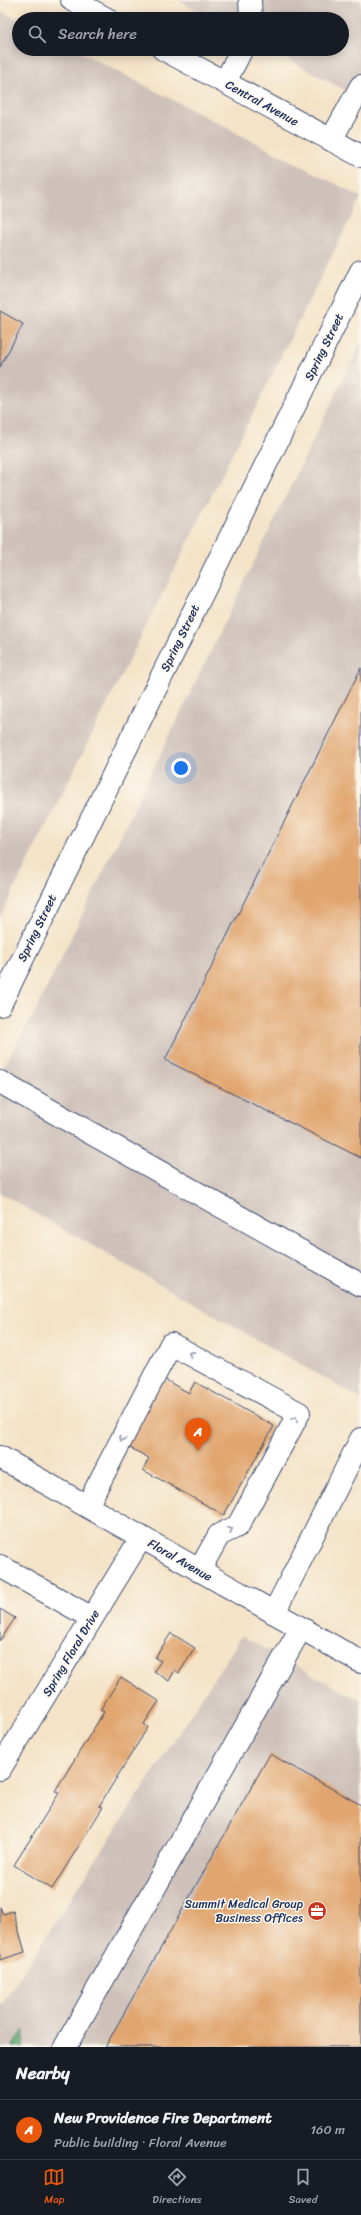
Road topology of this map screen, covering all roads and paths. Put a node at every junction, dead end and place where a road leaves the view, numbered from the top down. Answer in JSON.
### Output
{"nodes":[{"id":1,"x":72,"y":0,"type":"edge"},
{"id":2,"x":250,"y":0,"type":"edge"},
{"id":3,"x":94,"y":12,"type":"edge"},
{"id":4,"x":251,"y":12,"type":"edge"},
{"id":5,"x":176,"y":56,"type":"edge"},
{"id":6,"x":238,"y":56,"type":"edge"},
{"id":7,"x":225,"y":82,"type":"junction"},
{"id":8,"x":361,"y":86,"type":"edge"},
{"id":9,"x":331,"y":140,"type":"junction"},
{"id":10,"x":361,"y":156,"type":"edge"},
{"id":11,"x":361,"y":271,"type":"edge"},
{"id":12,"x":0,"y":1005,"type":"edge"},
{"id":13,"x":0,"y":1082,"type":"edge"},
{"id":14,"x":361,"y":1285,"type":"edge"},
{"id":15,"x":361,"y":1439,"type":"edge"},
{"id":16,"x":0,"y":1457,"type":"edge"},
{"id":17,"x":87,"y":1506,"type":"junction"},
{"id":18,"x":141,"y":1538,"type":"junction"},
{"id":19,"x":0,"y":1566,"type":"edge"},
{"id":20,"x":200,"y":1571,"type":"junction"},
{"id":21,"x":274,"y":1613,"type":"junction"},
{"id":22,"x":92,"y":1618,"type":"junction"},
{"id":23,"x":301,"y":1628,"type":"junction"},
{"id":24,"x":361,"y":1662,"type":"edge"},
{"id":25,"x":0,"y":1769,"type":"edge"},
{"id":26,"x":65,"y":2047,"type":"edge"}],
"edges":[{"from":1,"to":3,"type":"street"},
{"from":2,"to":4,"type":"street"},
{"from":5,"to":7,"type":"street","name":"Central Avenue"},
{"from":6,"to":7,"type":"street"},
{"from":7,"to":9,"type":"street","name":"Central Avenue"},
{"from":8,"to":9,"type":"street"},
{"from":9,"to":10,"type":"street","name":"Central Avenue"},
{"from":11,"to":12,"type":"street","name":"Spring Street"},
{"from":13,"to":14,"type":"street"},
{"from":15,"to":21,"type":"street"},
{"from":16,"to":17,"type":"street","name":"Floral Avenue"},
{"from":17,"to":18,"type":"street","name":"Floral Avenue"},
{"from":20,"to":17,"type":"street","one_way":true},
{"from":18,"to":20,"type":"street","name":"Floral Avenue"},
{"from":18,"to":22,"type":"street","name":"Spring Floral Drive"},
{"from":19,"to":22,"type":"street"},
{"from":20,"to":21,"type":"street","name":"Floral Avenue"},
{"from":21,"to":23,"type":"street","name":"Floral Avenue"},
{"from":22,"to":25,"type":"street","name":"Spring Floral Drive"},
{"from":23,"to":24,"type":"street","name":"Floral Avenue"},
{"from":23,"to":26,"type":"street"}]}
